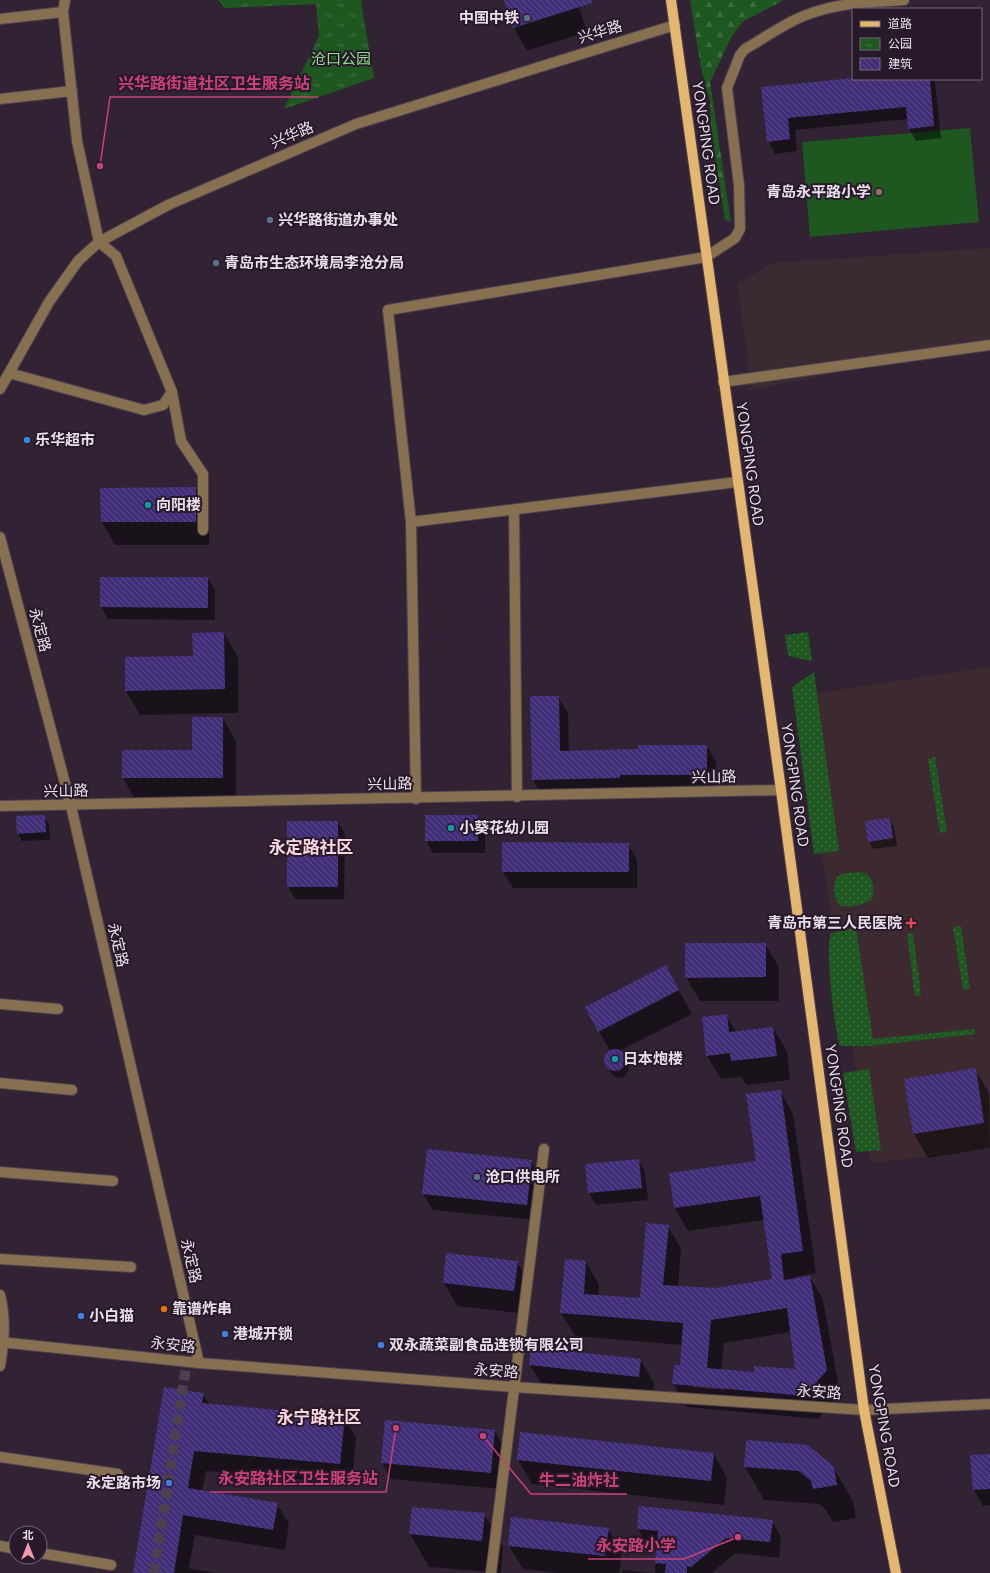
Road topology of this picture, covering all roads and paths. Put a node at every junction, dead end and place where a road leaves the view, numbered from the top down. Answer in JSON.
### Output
{"nodes":[{"id":1,"x":65,"y":0,"type":"edge"},
{"id":2,"x":670,"y":0,"type":"edge"},
{"id":3,"x":904,"y":0,"type":"edge"},
{"id":4,"x":63,"y":12,"type":"junction"},
{"id":5,"x":0,"y":19,"type":"edge"},
{"id":6,"x":675,"y":25,"type":"junction"},
{"id":7,"x":72,"y":91,"type":"junction"},
{"id":8,"x":0,"y":99,"type":"edge"},
{"id":9,"x":99,"y":242,"type":"junction"},
{"id":10,"x":706,"y":257,"type":"junction"},
{"id":11,"x":990,"y":345,"type":"edge"},
{"id":12,"x":9,"y":373,"type":"junction"},
{"id":13,"x":723,"y":382,"type":"junction"},
{"id":14,"x":0,"y":387,"type":"edge"},
{"id":15,"x":172,"y":392,"type":"junction"},
{"id":16,"x":737,"y":482,"type":"junction"},
{"id":17,"x":514,"y":510,"type":"junction"},
{"id":18,"x":410,"y":522,"type":"junction"},
{"id":19,"x":203,"y":530,"type":"dead end"},
{"id":20,"x":0,"y":537,"type":"edge"},
{"id":21,"x":781,"y":790,"type":"junction"},
{"id":22,"x":517,"y":797,"type":"junction"},
{"id":23,"x":416,"y":799,"type":"junction"},
{"id":24,"x":0,"y":806,"type":"edge"},
{"id":25,"x":71,"y":806,"type":"junction"},
{"id":26,"x":0,"y":1004,"type":"edge"},
{"id":27,"x":58,"y":1009,"type":"dead end"},
{"id":28,"x":0,"y":1084,"type":"edge"},
{"id":29,"x":72,"y":1090,"type":"dead end"},
{"id":30,"x":544,"y":1150,"type":"dead end"},
{"id":31,"x":0,"y":1172,"type":"edge"},
{"id":32,"x":113,"y":1181,"type":"dead end"},
{"id":33,"x":0,"y":1259,"type":"edge"},
{"id":34,"x":131,"y":1267,"type":"dead end"},
{"id":35,"x":0,"y":1295,"type":"edge"},
{"id":36,"x":2,"y":1342,"type":"edge"},
{"id":37,"x":199,"y":1362,"type":"junction"},
{"id":38,"x":0,"y":1366,"type":"edge"},
{"id":39,"x":514,"y":1387,"type":"junction"},
{"id":40,"x":990,"y":1404,"type":"edge"},
{"id":41,"x":864,"y":1410,"type":"junction"},
{"id":42,"x":0,"y":1457,"type":"edge"},
{"id":43,"x":118,"y":1474,"type":"dead end"},
{"id":44,"x":48,"y":1554,"type":"edge"},
{"id":45,"x":111,"y":1566,"type":"dead end"},
{"id":46,"x":491,"y":1573,"type":"edge"},
{"id":47,"x":896,"y":1573,"type":"edge"}],
"edges":[{"from":1,"to":4,"type":"street"},
{"from":2,"to":6,"type":"main road","name":"YONGPING ROAD"},
{"from":3,"to":10,"type":"street"},
{"from":4,"to":5,"type":"street"},
{"from":4,"to":7,"type":"street"},
{"from":6,"to":9,"type":"street","name":"兴华路"},
{"from":6,"to":10,"type":"main road","name":"YONGPING ROAD"},
{"from":7,"to":8,"type":"street"},
{"from":7,"to":9,"type":"street"},
{"from":9,"to":12,"type":"street","name":"兴华路"},
{"from":9,"to":15,"type":"street"},
{"from":10,"to":13,"type":"main road","name":"YONGPING ROAD"},
{"from":10,"to":18,"type":"street"},
{"from":11,"to":13,"type":"street"},
{"from":12,"to":14,"type":"street","name":"兴华路"},
{"from":12,"to":15,"type":"street"},
{"from":13,"to":16,"type":"main road","name":"YONGPING ROAD"},
{"from":15,"to":19,"type":"street"},
{"from":16,"to":17,"type":"street"},
{"from":16,"to":21,"type":"main road","name":"YONGPING ROAD"},
{"from":17,"to":18,"type":"street"},
{"from":17,"to":22,"type":"street"},
{"from":18,"to":23,"type":"street"},
{"from":20,"to":25,"type":"street","name":"永定路"},
{"from":21,"to":22,"type":"street","name":"兴山路"},
{"from":21,"to":41,"type":"main road","name":"YONGPING ROAD"},
{"from":22,"to":23,"type":"street","name":"兴山路"},
{"from":23,"to":25,"type":"street","name":"兴山路"},
{"from":24,"to":25,"type":"street","name":"兴山路"},
{"from":25,"to":37,"type":"street","name":"永定路"},
{"from":26,"to":27,"type":"street"},
{"from":28,"to":29,"type":"street"},
{"from":30,"to":39,"type":"street"},
{"from":31,"to":32,"type":"street"},
{"from":33,"to":34,"type":"street"},
{"from":35,"to":36,"type":"street"},
{"from":36,"to":37,"type":"street","name":"永安路"},
{"from":36,"to":38,"type":"street"},
{"from":37,"to":39,"type":"street","name":"永安路"},
{"from":39,"to":41,"type":"street","name":"永安路"},
{"from":39,"to":46,"type":"street"},
{"from":40,"to":41,"type":"street","name":"永安路"},
{"from":41,"to":47,"type":"main road","name":"YONGPING ROAD"},
{"from":42,"to":43,"type":"street"},
{"from":44,"to":45,"type":"street"}]}
